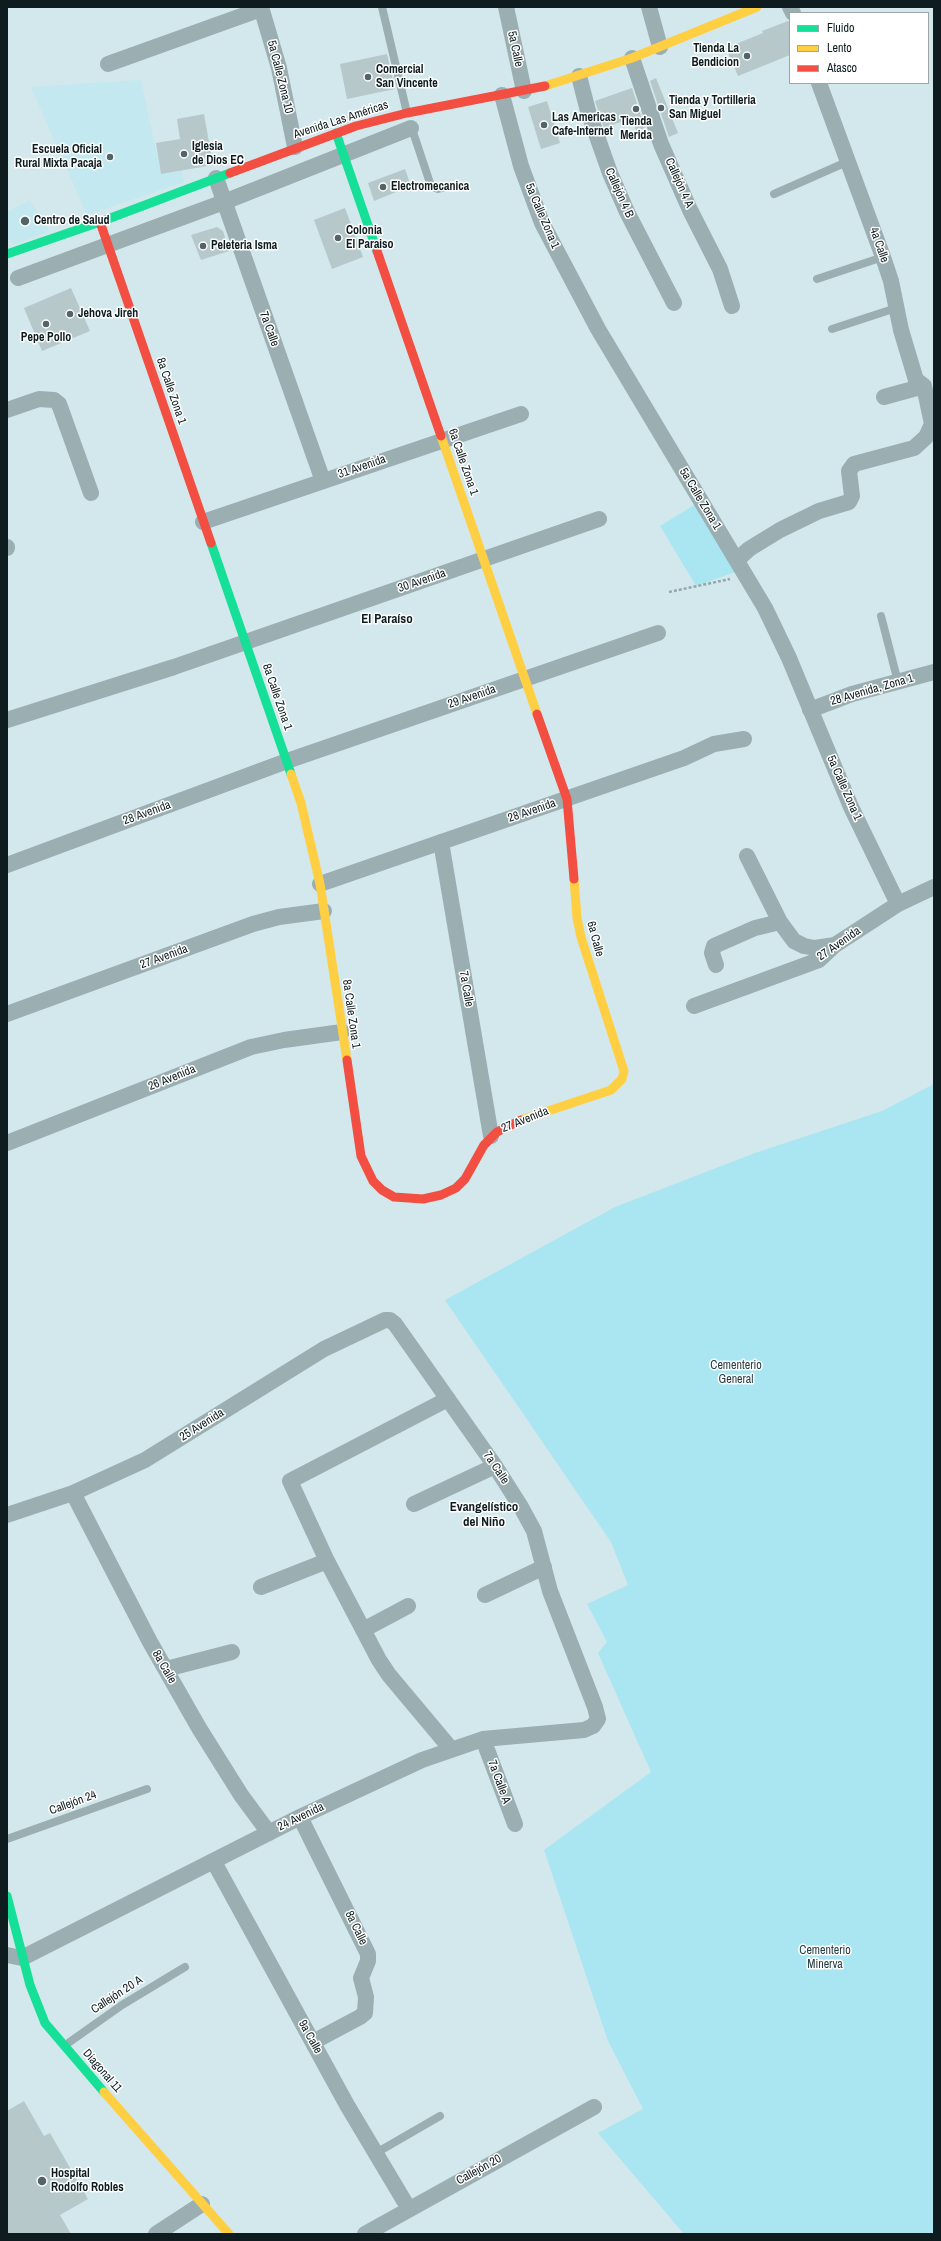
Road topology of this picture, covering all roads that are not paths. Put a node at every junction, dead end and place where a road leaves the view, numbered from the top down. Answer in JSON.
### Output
{"nodes":[{"id":1,"x":382,"y":7,"type":"edge"},
{"id":2,"x":506,"y":7,"type":"edge"},
{"id":3,"x":649,"y":7,"type":"edge"},
{"id":4,"x":757,"y":7,"type":"edge"},
{"id":5,"x":261,"y":8,"type":"edge"},
{"id":6,"x":660,"y":47,"type":"junction"},
{"id":7,"x":632,"y":58,"type":"junction"},
{"id":8,"x":108,"y":64,"type":"dead end"},
{"id":9,"x":579,"y":76,"type":"junction"},
{"id":10,"x":819,"y":84,"type":"edge"},
{"id":11,"x":524,"y":91,"type":"junction"},
{"id":12,"x":502,"y":95,"type":"junction"},
{"id":13,"x":409,"y":120,"type":"junction"},
{"id":14,"x":336,"y":133,"type":"junction"},
{"id":15,"x":295,"y":148,"type":"junction"},
{"id":16,"x":344,"y":156,"type":"junction"},
{"id":17,"x":849,"y":161,"type":"junction"},
{"id":18,"x":216,"y":178,"type":"junction"},
{"id":19,"x":449,"y":186,"type":"dead end"},
{"id":20,"x":774,"y":194,"type":"dead end"},
{"id":21,"x":224,"y":202,"type":"junction"},
{"id":22,"x":100,"y":222,"type":"junction"},
{"id":23,"x":108,"y":246,"type":"junction"},
{"id":24,"x":7,"y":254,"type":"edge"},
{"id":25,"x":883,"y":257,"type":"junction"},
{"id":26,"x":18,"y":278,"type":"dead end"},
{"id":27,"x":817,"y":279,"type":"dead end"},
{"id":28,"x":674,"y":303,"type":"dead end"},
{"id":29,"x":732,"y":306,"type":"dead end"},
{"id":30,"x":896,"y":308,"type":"junction"},
{"id":31,"x":832,"y":329,"type":"dead end"},
{"id":32,"x":924,"y":386,"type":"junction"},
{"id":33,"x":884,"y":398,"type":"dead end"},
{"id":34,"x":7,"y":410,"type":"edge"},
{"id":35,"x":521,"y":414,"type":"dead end"},
{"id":36,"x":442,"y":440,"type":"junction"},
{"id":37,"x":323,"y":481,"type":"junction"},
{"id":38,"x":91,"y":493,"type":"dead end"},
{"id":39,"x":599,"y":519,"type":"dead end"},
{"id":40,"x":203,"y":522,"type":"junction"},
{"id":41,"x":484,"y":559,"type":"junction"},
{"id":42,"x":737,"y":560,"type":"junction"},
{"id":43,"x":881,"y":616,"type":"dead end"},
{"id":44,"x":658,"y":633,"type":"dead end"},
{"id":45,"x":245,"y":642,"type":"junction"},
{"id":46,"x":934,"y":672,"type":"edge"},
{"id":47,"x":525,"y":679,"type":"junction"},
{"id":48,"x":898,"y":682,"type":"junction"},
{"id":49,"x":810,"y":710,"type":"junction"},
{"id":50,"x":7,"y":720,"type":"edge"},
{"id":51,"x":744,"y":739,"type":"dead end"},
{"id":52,"x":286,"y":761,"type":"junction"},
{"id":53,"x":567,"y":799,"type":"junction"},
{"id":54,"x":441,"y":842,"type":"junction"},
{"id":55,"x":747,"y":856,"type":"dead end"},
{"id":56,"x":7,"y":865,"type":"edge"},
{"id":57,"x":320,"y":884,"type":"junction"},
{"id":58,"x":934,"y":887,"type":"edge"},
{"id":59,"x":898,"y":904,"type":"junction"},
{"id":60,"x":324,"y":911,"type":"junction"},
{"id":61,"x":780,"y":922,"type":"junction"},
{"id":62,"x":835,"y":945,"type":"junction"},
{"id":63,"x":716,"y":965,"type":"dead end"},
{"id":64,"x":694,"y":1006,"type":"dead end"},
{"id":65,"x":7,"y":1014,"type":"edge"},
{"id":66,"x":342,"y":1032,"type":"junction"},
{"id":67,"x":622,"y":1079,"type":"joint"},
{"id":68,"x":491,"y":1136,"type":"junction"},
{"id":69,"x":7,"y":1143,"type":"edge"},
{"id":70,"x":382,"y":1190,"type":"joint"},
{"id":71,"x":390,"y":1320,"type":"joint"},
{"id":72,"x":448,"y":1399,"type":"junction"},
{"id":73,"x":495,"y":1466,"type":"junction"},
{"id":74,"x":73,"y":1493,"type":"junction"},
{"id":75,"x":414,"y":1504,"type":"dead end"},
{"id":76,"x":7,"y":1515,"type":"edge"},
{"id":77,"x":327,"y":1561,"type":"junction"},
{"id":78,"x":544,"y":1567,"type":"junction"},
{"id":79,"x":261,"y":1587,"type":"dead end"},
{"id":80,"x":485,"y":1595,"type":"dead end"},
{"id":81,"x":408,"y":1606,"type":"dead end"},
{"id":82,"x":363,"y":1630,"type":"junction"},
{"id":83,"x":232,"y":1652,"type":"dead end"},
{"id":84,"x":166,"y":1669,"type":"junction"},
{"id":85,"x":596,"y":1724,"type":"joint"},
{"id":86,"x":484,"y":1739,"type":"junction"},
{"id":87,"x":451,"y":1749,"type":"junction"},
{"id":88,"x":147,"y":1789,"type":"dead end"},
{"id":89,"x":300,"y":1818,"type":"junction"},
{"id":90,"x":515,"y":1824,"type":"dead end"},
{"id":91,"x":269,"y":1833,"type":"junction"},
{"id":92,"x":7,"y":1839,"type":"edge"},
{"id":93,"x":214,"y":1862,"type":"junction"},
{"id":94,"x":7,"y":1896,"type":"edge"},
{"id":95,"x":14,"y":1956,"type":"edge"},
{"id":96,"x":185,"y":1967,"type":"dead end"},
{"id":97,"x":314,"y":2042,"type":"junction"},
{"id":98,"x":64,"y":2046,"type":"junction"},
{"id":99,"x":594,"y":2107,"type":"dead end"},
{"id":100,"x":440,"y":2116,"type":"dead end"},
{"id":101,"x":376,"y":2153,"type":"junction"},
{"id":102,"x":202,"y":2204,"type":"junction"},
{"id":103,"x":409,"y":2210,"type":"junction"},
{"id":104,"x":156,"y":2234,"type":"edge"},
{"id":105,"x":229,"y":2234,"type":"edge"},
{"id":106,"x":365,"y":2234,"type":"edge"}],
"edges":[{"from":1,"to":13,"type":"lane"},
{"from":2,"to":11,"type":"street","name":"5a Calle"},
{"from":3,"to":6,"type":"street"},
{"from":4,"to":6,"type":"street","name":"Avenida Las Américas"},
{"from":5,"to":8,"type":"street"},
{"from":5,"to":15,"type":"street","name":"5a Calle Zona 10"},
{"from":6,"to":7,"type":"street","name":"Avenida Las Américas"},
{"from":7,"to":9,"type":"street","name":"Avenida Las Américas"},
{"from":7,"to":29,"type":"street","name":"Callejón 4 A"},
{"from":9,"to":11,"type":"street","name":"Avenida Las Américas"},
{"from":9,"to":28,"type":"street","name":"Callejón 4 B"},
{"from":10,"to":17,"type":"street","name":"4a Calle"},
{"from":11,"to":12,"type":"street","name":"Avenida Las Américas"},
{"from":12,"to":13,"type":"street","name":"Avenida Las Américas"},
{"from":12,"to":42,"type":"street","name":"5a Calle Zona 1"},
{"from":13,"to":14,"type":"street","name":"Avenida Las Américas"},
{"from":13,"to":16,"type":"street"},
{"from":13,"to":19,"type":"lane"},
{"from":14,"to":15,"type":"street","name":"Avenida Las Américas"},
{"from":14,"to":16,"type":"street","name":"6a Calle Zona 1"},
{"from":15,"to":18,"type":"street","name":"Avenida Las Américas"},
{"from":16,"to":21,"type":"street"},
{"from":16,"to":36,"type":"street","name":"6a Calle Zona 1"},
{"from":17,"to":20,"type":"lane"},
{"from":17,"to":25,"type":"street","name":"4a Calle"},
{"from":18,"to":21,"type":"street","name":"7a Calle"},
{"from":18,"to":22,"type":"street","name":"Avenida Las Américas"},
{"from":21,"to":23,"type":"street"},
{"from":21,"to":37,"type":"street","name":"7a Calle"},
{"from":22,"to":23,"type":"street","name":"8a Calle Zona 1"},
{"from":22,"to":24,"type":"street","name":"Avenida Las Américas"},
{"from":23,"to":26,"type":"street"},
{"from":23,"to":40,"type":"street","name":"8a Calle Zona 1"},
{"from":25,"to":27,"type":"lane"},
{"from":25,"to":30,"type":"street","name":"4a Calle"},
{"from":30,"to":31,"type":"lane"},
{"from":30,"to":32,"type":"street","name":"4a Calle"},
{"from":32,"to":33,"type":"street"},
{"from":32,"to":42,"type":"street","name":"4a Calle"},
{"from":34,"to":38,"type":"street"},
{"from":35,"to":36,"type":"street","name":"31 Avenida"},
{"from":36,"to":37,"type":"street","name":"31 Avenida"},
{"from":36,"to":41,"type":"street","name":"6a Calle Zona 1"},
{"from":37,"to":40,"type":"street","name":"31 Avenida"},
{"from":39,"to":41,"type":"street","name":"30 Avenida"},
{"from":40,"to":45,"type":"street","name":"8a Calle Zona 1"},
{"from":41,"to":45,"type":"street","name":"30 Avenida"},
{"from":41,"to":47,"type":"street","name":"6a Calle Zona 1"},
{"from":42,"to":49,"type":"street","name":"5a Calle Zona 1"},
{"from":43,"to":48,"type":"lane"},
{"from":44,"to":47,"type":"street","name":"29 Avenida"},
{"from":45,"to":50,"type":"street","name":"30 Avenida"},
{"from":45,"to":52,"type":"street","name":"8a Calle Zona 1"},
{"from":46,"to":48,"type":"street","name":"28 Avenida, Zona 1"},
{"from":47,"to":52,"type":"street","name":"29 Avenida"},
{"from":47,"to":53,"type":"street","name":"6a Calle Zona 1"},
{"from":48,"to":49,"type":"street","name":"28 Avenida, Zona 1"},
{"from":49,"to":59,"type":"street","name":"5a Calle Zona 1"},
{"from":51,"to":53,"type":"street","name":"28 Avenida"},
{"from":52,"to":56,"type":"street","name":"28 Avenida"},
{"from":52,"to":57,"type":"street","name":"8a Calle Zona 1"},
{"from":53,"to":54,"type":"street","name":"28 Avenida"},
{"from":53,"to":67,"type":"street","name":"6a Calle"},
{"from":54,"to":57,"type":"street","name":"28 Avenida"},
{"from":54,"to":68,"type":"street","name":"7a Calle"},
{"from":55,"to":61,"type":"street"},
{"from":57,"to":60,"type":"street","name":"8a Calle Zona 1"},
{"from":58,"to":59,"type":"street","name":"27 Avenida"},
{"from":59,"to":62,"type":"street","name":"27 Avenida"},
{"from":60,"to":65,"type":"street","name":"27 Avenida"},
{"from":60,"to":66,"type":"street","name":"8a Calle Zona 1"},
{"from":61,"to":62,"type":"street"},
{"from":61,"to":63,"type":"street"},
{"from":62,"to":64,"type":"street","name":"27 Avenida"},
{"from":66,"to":69,"type":"street","name":"26 Avenida"},
{"from":66,"to":70,"type":"street","name":"8a Calle Zona 1"},
{"from":67,"to":68,"type":"street","name":"27 Avenida"},
{"from":68,"to":70,"type":"street","name":"27 Avenida"},
{"from":71,"to":72,"type":"street","name":"7a Calle"},
{"from":71,"to":74,"type":"street","name":"25 Avenida"},
{"from":72,"to":73,"type":"street","name":"7a Calle"},
{"from":72,"to":77,"type":"street"},
{"from":73,"to":75,"type":"street"},
{"from":73,"to":78,"type":"street","name":"7a Calle"},
{"from":74,"to":76,"type":"street","name":"25 Avenida"},
{"from":74,"to":84,"type":"street","name":"8a Calle"},
{"from":77,"to":79,"type":"street"},
{"from":77,"to":82,"type":"street"},
{"from":78,"to":80,"type":"street"},
{"from":78,"to":85,"type":"street","name":"7a Calle"},
{"from":81,"to":82,"type":"street"},
{"from":82,"to":87,"type":"street"},
{"from":83,"to":84,"type":"street"},
{"from":84,"to":91,"type":"street","name":"8a Calle"},
{"from":85,"to":86,"type":"street","name":"24 Avenida"},
{"from":86,"to":87,"type":"street","name":"24 Avenida"},
{"from":86,"to":90,"type":"street","name":"7a Calle A"},
{"from":87,"to":89,"type":"street","name":"24 Avenida"},
{"from":88,"to":92,"type":"lane","name":"Callejón 24"},
{"from":89,"to":91,"type":"street","name":"24 Avenida"},
{"from":89,"to":97,"type":"street","name":"8a Calle"},
{"from":91,"to":93,"type":"street","name":"24 Avenida"},
{"from":93,"to":95,"type":"street","name":"24 Avenida"},
{"from":93,"to":97,"type":"street","name":"9a Calle"},
{"from":94,"to":95,"type":"street","name":"Diagonal 11"},
{"from":95,"to":98,"type":"street","name":"Diagonal 11"},
{"from":96,"to":98,"type":"lane","name":"Callejón 20 A"},
{"from":97,"to":101,"type":"street","name":"9a Calle"},
{"from":98,"to":102,"type":"street","name":"Diagonal 11"},
{"from":99,"to":103,"type":"street","name":"Callejón 20"},
{"from":100,"to":101,"type":"lane"},
{"from":101,"to":103,"type":"street","name":"9a Calle"},
{"from":102,"to":104,"type":"street"},
{"from":102,"to":105,"type":"street","name":"Diagonal 11"},
{"from":103,"to":106,"type":"street","name":"Callejón 20"}]}
